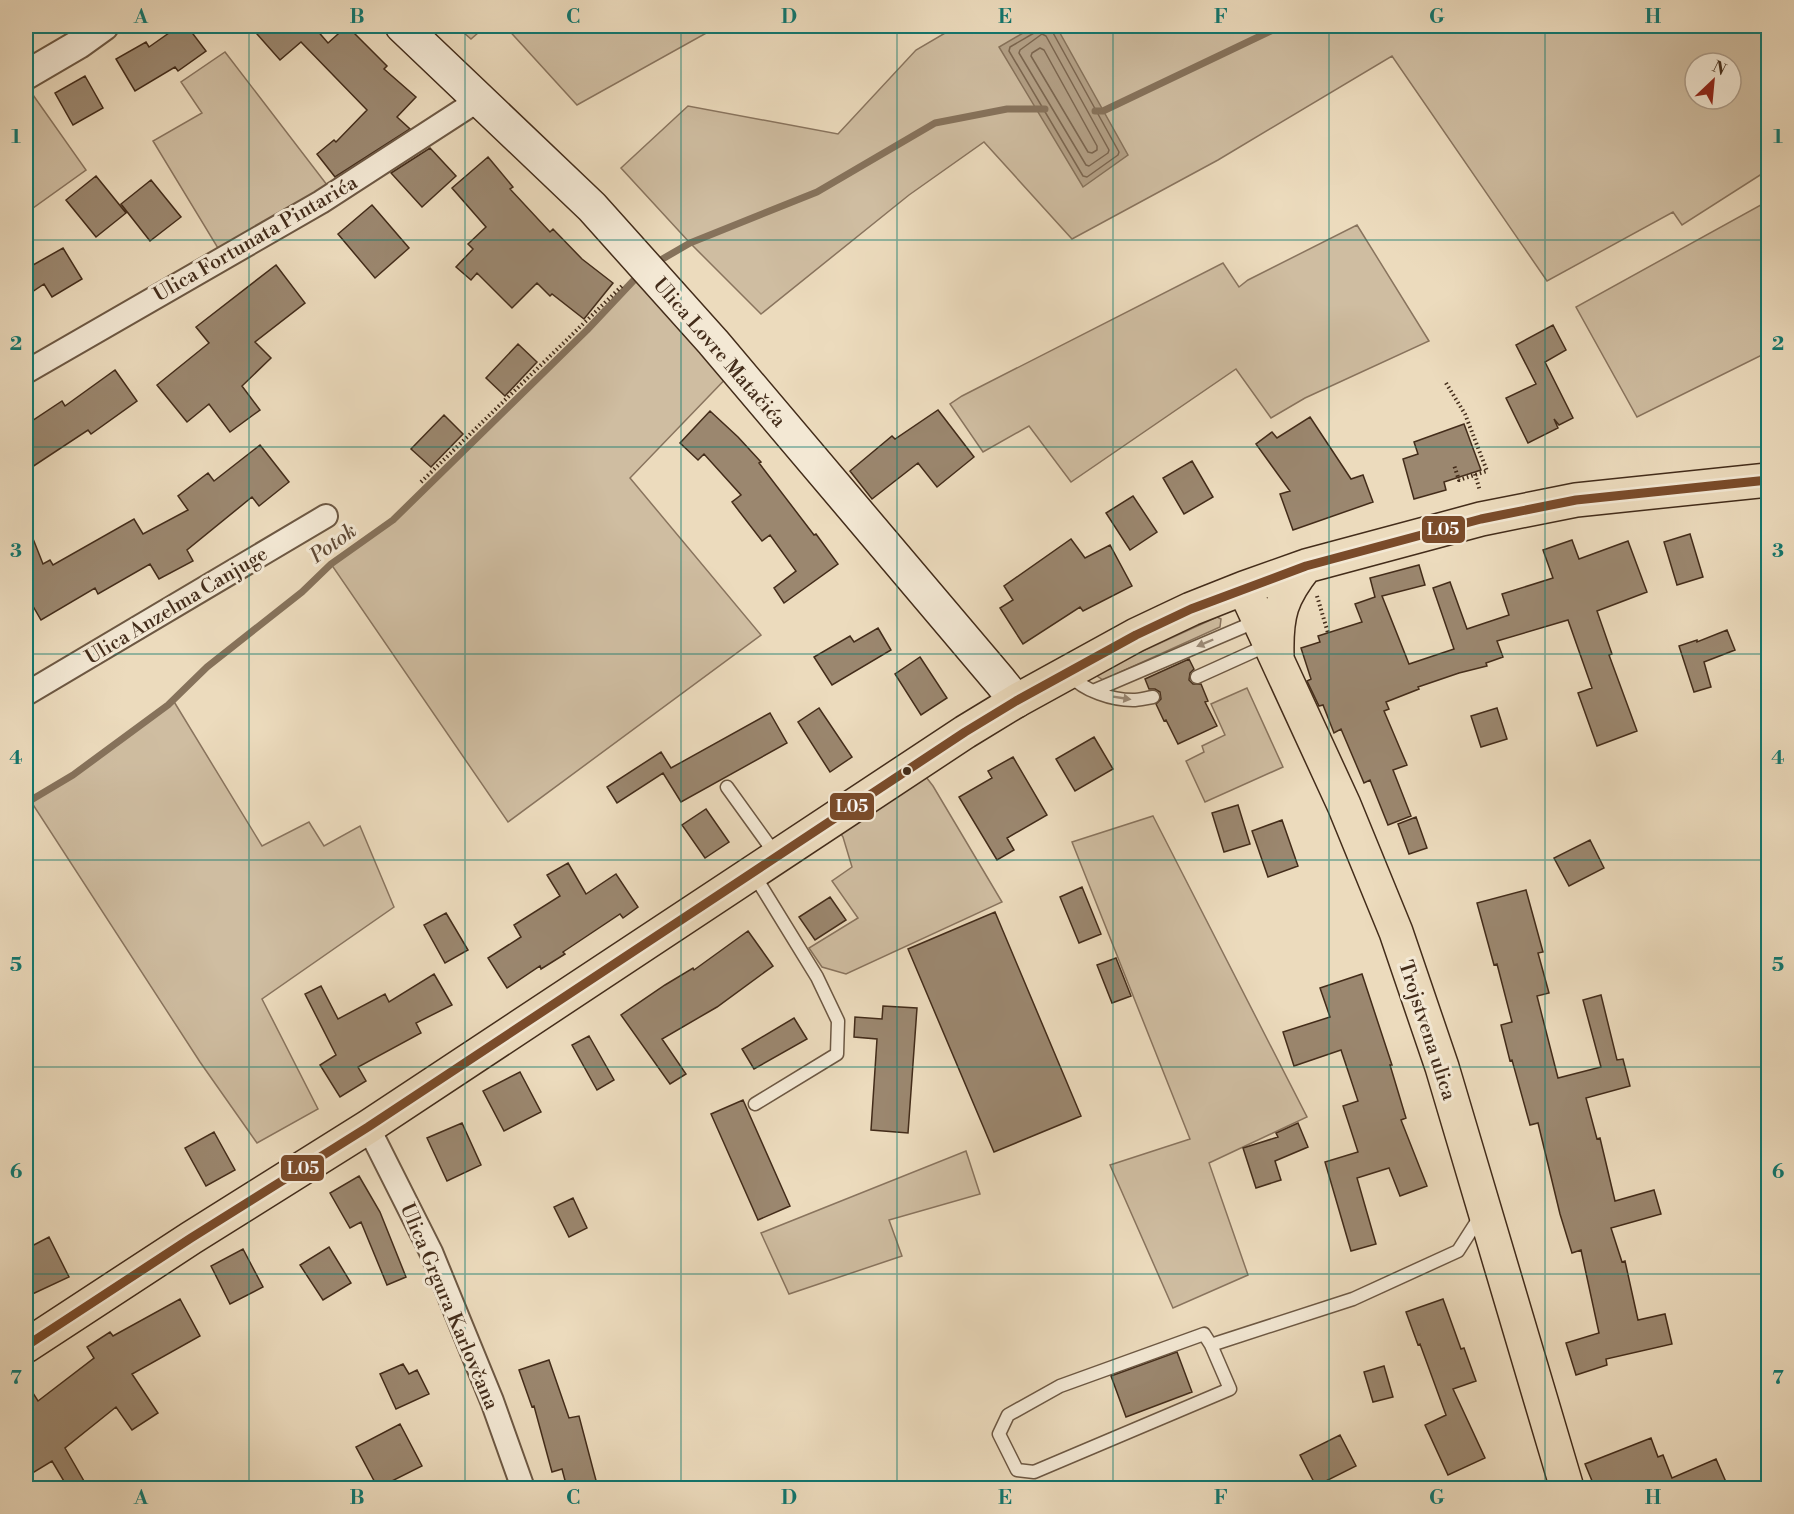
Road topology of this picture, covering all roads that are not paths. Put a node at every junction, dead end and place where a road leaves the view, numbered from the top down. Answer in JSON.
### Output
{"nodes":[{"id":1,"x":104,"y":26,"type":"edge"},
{"id":2,"x":402,"y":26,"type":"edge"},
{"id":3,"x":26,"y":75,"type":"edge"},
{"id":4,"x":480,"y":99,"type":"junction"},
{"id":5,"x":26,"y":372,"type":"edge"},
{"id":6,"x":1768,"y":480,"type":"edge"},
{"id":7,"x":326,"y":516,"type":"dead end"},
{"id":8,"x":1311,"y":579,"type":"junction"},
{"id":9,"x":1244,"y":588,"type":"junction"},
{"id":10,"x":1268,"y":641,"type":"junction"},
{"id":11,"x":1197,"y":677,"type":"dead end"},
{"id":12,"x":1080,"y":681,"type":"junction"},
{"id":13,"x":26,"y":694,"type":"edge"},
{"id":14,"x":1153,"y":697,"type":"dead end"},
{"id":15,"x":1016,"y":701,"type":"junction"},
{"id":16,"x":727,"y":786,"type":"dead end"},
{"id":17,"x":765,"y":864,"type":"junction"},
{"id":18,"x":755,"y":1104,"type":"dead end"},
{"id":19,"x":368,"y":1127,"type":"junction"},
{"id":20,"x":1484,"y":1209,"type":"junction"},
{"id":21,"x":1211,"y":1344,"type":"junction"},
{"id":22,"x":26,"y":1346,"type":"edge"},
{"id":23,"x":523,"y":1488,"type":"edge"},
{"id":24,"x":1567,"y":1488,"type":"edge"}],
"edges":[{"from":1,"to":3,"type":"street"},
{"from":2,"to":4,"type":"main road","name":"Ulica Lovre Matačića"},
{"from":4,"to":5,"type":"street","name":"Ulica Fortunata Pintarića"},
{"from":4,"to":15,"type":"main road","name":"Ulica Lovre Matačića"},
{"from":6,"to":8,"type":"main road"},
{"from":7,"to":13,"type":"street","name":"Ulica Anzelma Canjuge"},
{"from":8,"to":9,"type":"main road"},
{"from":8,"to":10,"type":"main road"},
{"from":9,"to":10,"type":"main road","name":"Trojstvena ulica"},
{"from":9,"to":12,"type":"main road"},
{"from":10,"to":11,"type":"lane"},
{"from":10,"to":12,"type":"lane","one_way":true},
{"from":10,"to":20,"type":"main road","name":"Trojstvena ulica"},
{"from":12,"to":14,"type":"lane","one_way":true},
{"from":12,"to":15,"type":"main road"},
{"from":15,"to":17,"type":"main road"},
{"from":16,"to":17,"type":"lane"},
{"from":17,"to":18,"type":"lane"},
{"from":17,"to":19,"type":"main road"},
{"from":19,"to":22,"type":"main road"},
{"from":19,"to":23,"type":"street","name":"Ulica Grgura Karlovčana"},
{"from":20,"to":21,"type":"lane"},
{"from":20,"to":24,"type":"main road","name":"Trojstvena ulica"},
{"from":21,"to":21,"type":"lane"}]}
